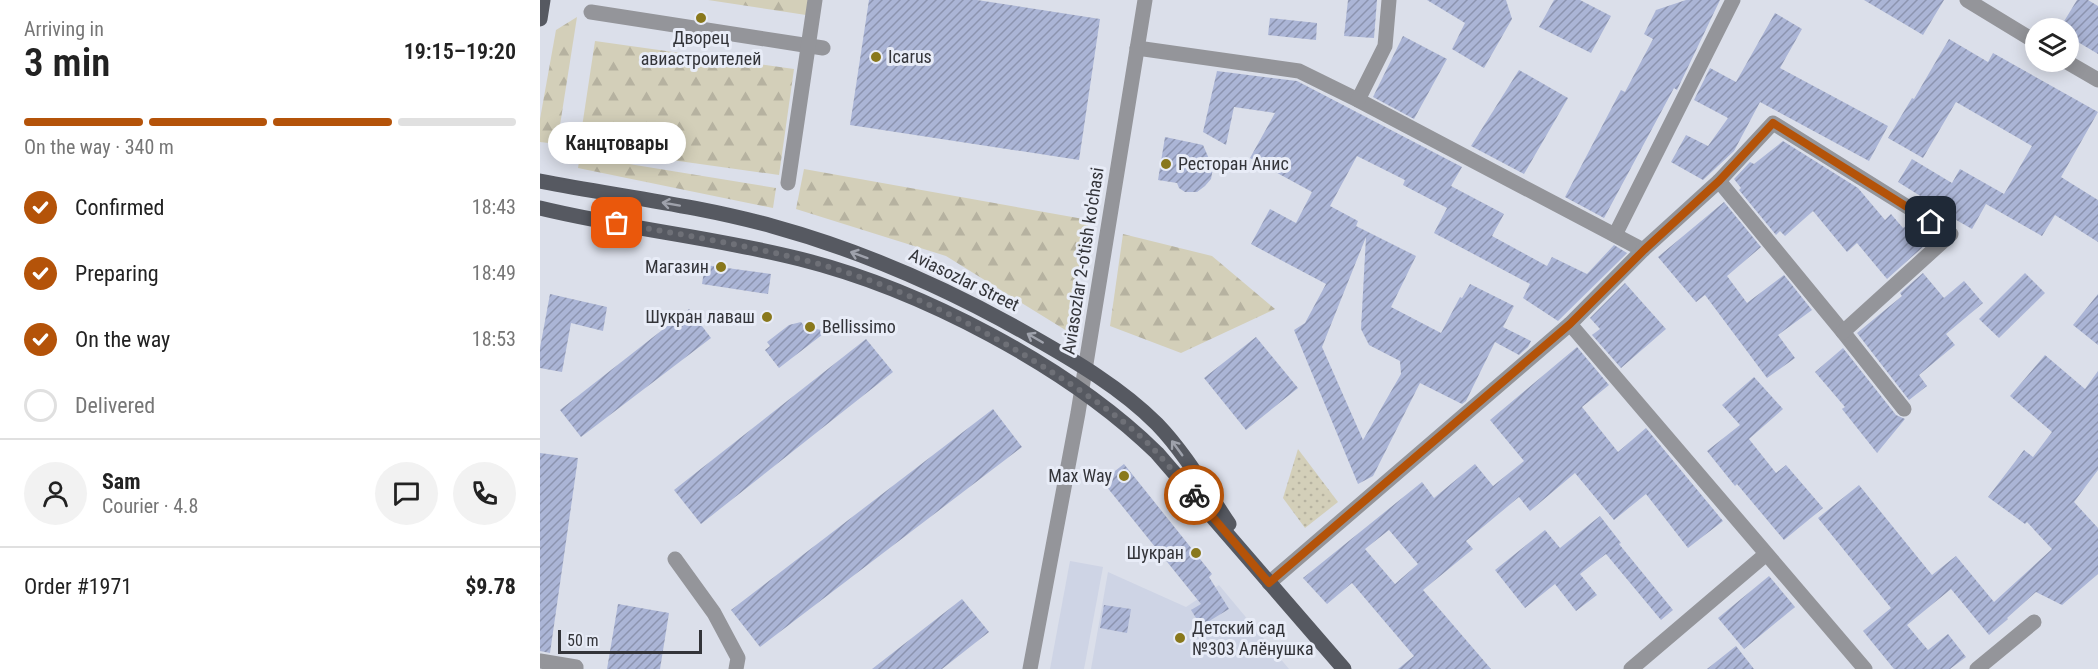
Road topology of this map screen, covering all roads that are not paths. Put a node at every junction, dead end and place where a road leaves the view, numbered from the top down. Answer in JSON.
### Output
{"nodes":[{"id":1,"x":543,"y":0,"type":"edge"},
{"id":2,"x":815,"y":0,"type":"edge"},
{"id":3,"x":1145,"y":0,"type":"edge"},
{"id":4,"x":1389,"y":0,"type":"edge"},
{"id":5,"x":1733,"y":0,"type":"edge"},
{"id":6,"x":1967,"y":0,"type":"edge"},
{"id":7,"x":591,"y":12,"type":"dead end"},
{"id":8,"x":540,"y":19,"type":"edge"},
{"id":9,"x":2025,"y":35,"type":"edge"},
{"id":10,"x":815,"y":47,"type":"junction"},
{"id":11,"x":1137,"y":48,"type":"junction"},
{"id":12,"x":2079,"y":69,"type":"edge"},
{"id":13,"x":2098,"y":80,"type":"edge"},
{"id":14,"x":1358,"y":100,"type":"junction"},
{"id":15,"x":540,"y":181,"type":"edge"},
{"id":16,"x":1719,"y":181,"type":"junction"},
{"id":17,"x":788,"y":183,"type":"dead end"},
{"id":18,"x":540,"y":208,"type":"edge"},
{"id":19,"x":1616,"y":235,"type":"junction"},
{"id":20,"x":1644,"y":250,"type":"junction"},
{"id":21,"x":1570,"y":324,"type":"junction"},
{"id":22,"x":1843,"y":332,"type":"junction"},
{"id":23,"x":1085,"y":368,"type":"junction"},
{"id":24,"x":1082,"y":392,"type":"junction"},
{"id":25,"x":1904,"y":409,"type":"dead end"},
{"id":26,"x":1765,"y":555,"type":"junction"},
{"id":27,"x":675,"y":559,"type":"dead end"},
{"id":28,"x":1269,"y":583,"type":"junction"},
{"id":29,"x":2034,"y":622,"type":"dead end"},
{"id":30,"x":540,"y":662,"type":"edge"},
{"id":31,"x":576,"y":669,"type":"edge"},
{"id":32,"x":735,"y":669,"type":"edge"},
{"id":33,"x":1030,"y":669,"type":"edge"},
{"id":34,"x":1344,"y":669,"type":"edge"},
{"id":35,"x":1630,"y":669,"type":"edge"},
{"id":36,"x":1864,"y":669,"type":"edge"},
{"id":37,"x":1977,"y":669,"type":"edge"}],
"edges":[{"from":1,"to":8,"type":"main road"},
{"from":2,"to":10,"type":"street"},
{"from":3,"to":11,"type":"street","name":"Aviasozlar 2-o'tish ko'chasi"},
{"from":4,"to":14,"type":"street"},
{"from":5,"to":19,"type":"street"},
{"from":6,"to":9,"type":"street"},
{"from":7,"to":10,"type":"street"},
{"from":10,"to":17,"type":"street"},
{"from":11,"to":14,"type":"street"},
{"from":11,"to":23,"type":"street","name":"Aviasozlar 2-o'tish ko'chasi"},
{"from":12,"to":13,"type":"street"},
{"from":14,"to":19,"type":"street"},
{"from":23,"to":15,"type":"main road","name":"Aviasozlar Street","one_way":true},
{"from":16,"to":20,"type":"street"},
{"from":16,"to":22,"type":"street"},
{"from":16,"to":22,"type":"street"},
{"from":18,"to":24,"type":"main road","name":"Aviasozlar Street"},
{"from":19,"to":20,"type":"street"},
{"from":20,"to":21,"type":"street"},
{"from":21,"to":26,"type":"street"},
{"from":21,"to":28,"type":"street"},
{"from":22,"to":25,"type":"street"},
{"from":23,"to":24,"type":"street","name":"Aviasozlar 2-o'tish ko'chasi"},
{"from":28,"to":23,"type":"main road","name":"Aviasozlar Street","one_way":true},
{"from":24,"to":28,"type":"main road","name":"Aviasozlar Street"},
{"from":24,"to":33,"type":"street","name":"Aviasozlar 2-o'tish ko'chasi"},
{"from":26,"to":35,"type":"street"},
{"from":26,"to":36,"type":"street"},
{"from":27,"to":32,"type":"street"},
{"from":28,"to":34,"type":"main road","name":"Aviasozlar Street"},
{"from":29,"to":37,"type":"street"},
{"from":30,"to":31,"type":"street"}]}
